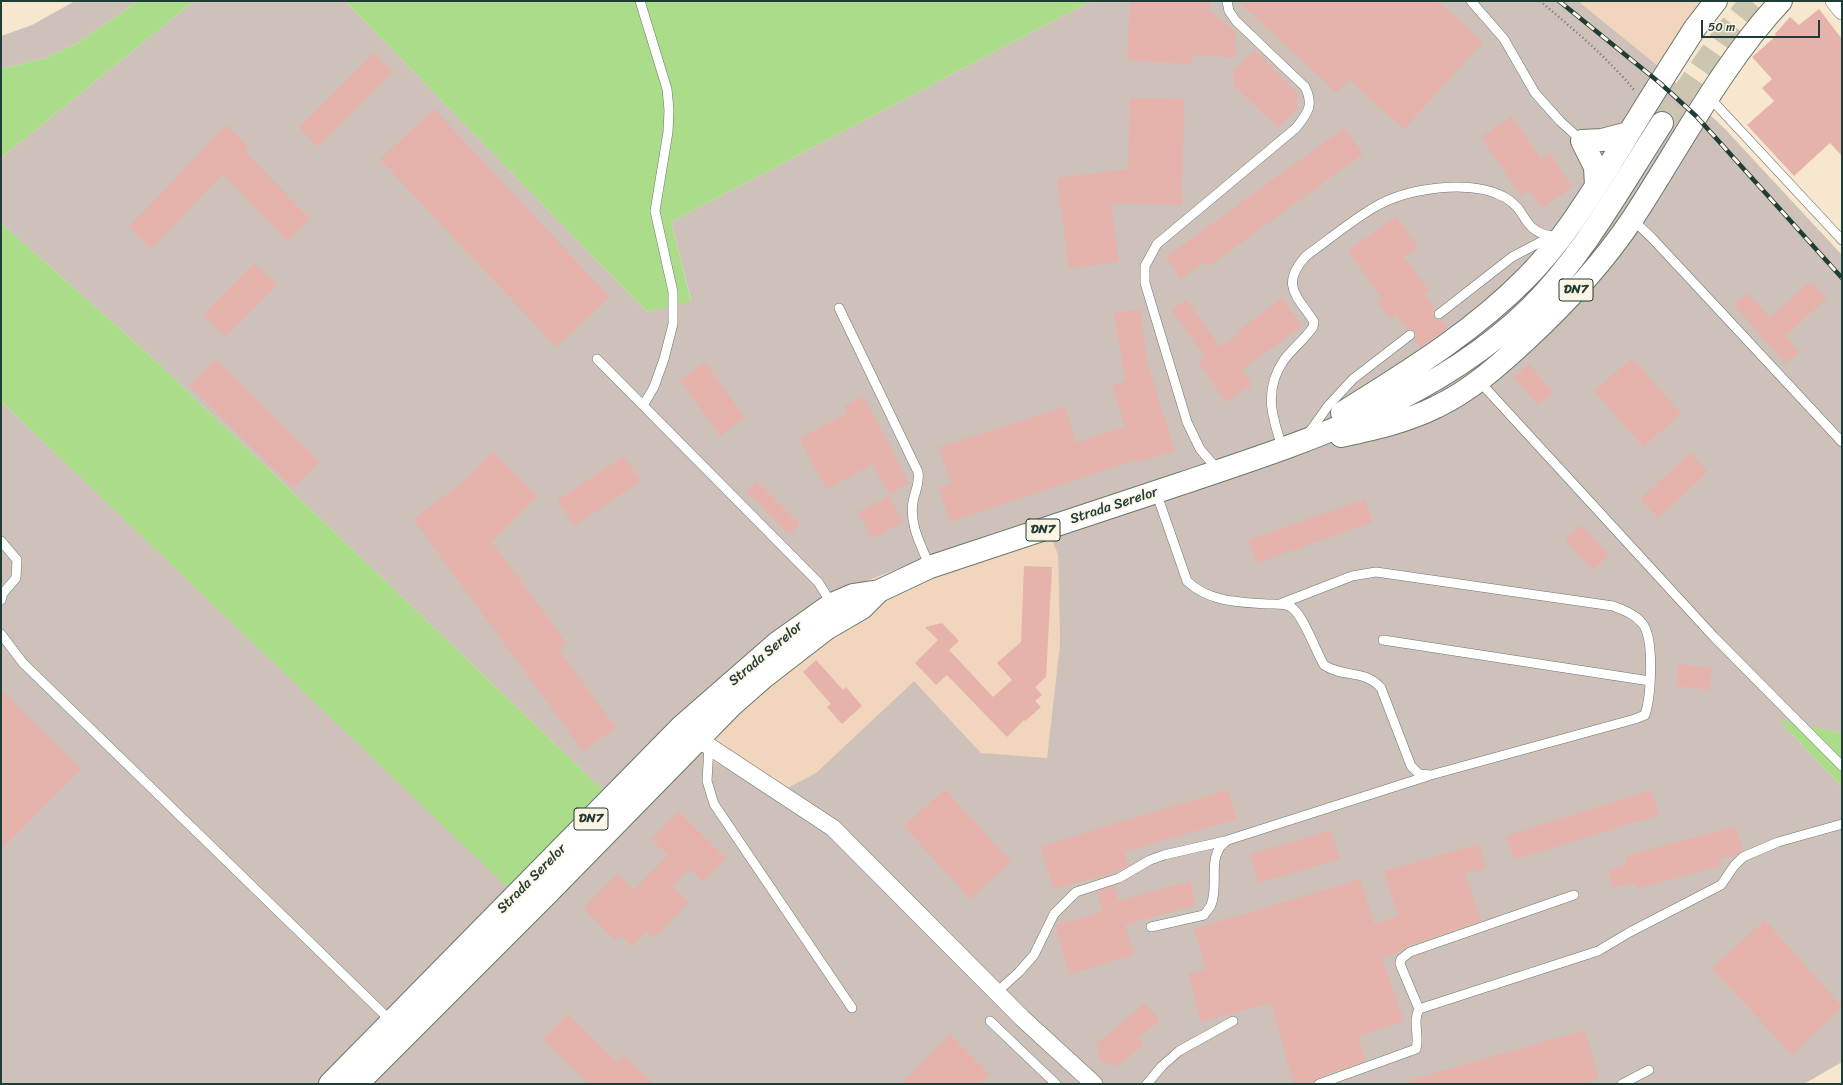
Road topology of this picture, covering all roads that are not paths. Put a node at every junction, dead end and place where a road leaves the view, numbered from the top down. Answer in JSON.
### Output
{"nodes":[{"id":1,"x":640,"y":1,"type":"edge"},
{"id":2,"x":1227,"y":1,"type":"edge"},
{"id":3,"x":1471,"y":1,"type":"edge"},
{"id":4,"x":1716,"y":1,"type":"edge"},
{"id":5,"x":1781,"y":1,"type":"edge"},
{"id":6,"x":1834,"y":1,"type":"edge"},
{"id":7,"x":1842,"y":11,"type":"edge"},
{"id":8,"x":1709,"y":97,"type":"junction"},
{"id":9,"x":1662,"y":123,"type":"tunnel mouth"},
{"id":10,"x":1629,"y":133,"type":"junction"},
{"id":11,"x":1582,"y":141,"type":"junction"},
{"id":12,"x":1596,"y":186,"type":"junction"},
{"id":13,"x":1632,"y":219,"type":"junction"},
{"id":14,"x":1559,"y":233,"type":"junction"},
{"id":15,"x":1842,"y":240,"type":"edge"},
{"id":16,"x":840,"y":308,"type":"dead end"},
{"id":17,"x":1439,"y":314,"type":"dead end"},
{"id":18,"x":1410,"y":335,"type":"dead end"},
{"id":19,"x":597,"y":359,"type":"dead end"},
{"id":20,"x":1479,"y":381,"type":"junction"},
{"id":21,"x":644,"y":404,"type":"junction"},
{"id":22,"x":1308,"y":434,"type":"junction"},
{"id":23,"x":1842,"y":442,"type":"edge"},
{"id":24,"x":1283,"y":450,"type":"junction"},
{"id":25,"x":1219,"y":471,"type":"junction"},
{"id":26,"x":1156,"y":492,"type":"junction"},
{"id":27,"x":1,"y":541,"type":"edge"},
{"id":28,"x":930,"y":568,"type":"junction"},
{"id":29,"x":879,"y":591,"type":"junction"},
{"id":30,"x":1,"y":600,"type":"edge"},
{"id":31,"x":832,"y":604,"type":"junction"},
{"id":32,"x":1280,"y":604,"type":"junction"},
{"id":33,"x":1,"y":634,"type":"edge"},
{"id":34,"x":1383,"y":640,"type":"dead end"},
{"id":35,"x":1650,"y":681,"type":"junction"},
{"id":36,"x":703,"y":743,"type":"junction"},
{"id":37,"x":1842,"y":766,"type":"edge"},
{"id":38,"x":1431,"y":775,"type":"junction"},
{"id":39,"x":1842,"y":824,"type":"edge"},
{"id":40,"x":1228,"y":840,"type":"junction"},
{"id":41,"x":1574,"y":895,"type":"dead end"},
{"id":42,"x":1151,"y":927,"type":"dead end"},
{"id":43,"x":996,"y":992,"type":"junction"},
{"id":44,"x":852,"y":1008,"type":"dead end"},
{"id":45,"x":1419,"y":1009,"type":"junction"},
{"id":46,"x":990,"y":1021,"type":"dead end"},
{"id":47,"x":1233,"y":1021,"type":"dead end"},
{"id":48,"x":392,"y":1022,"type":"junction"},
{"id":49,"x":1649,"y":1070,"type":"dead end"},
{"id":50,"x":330,"y":1084,"type":"edge"},
{"id":51,"x":357,"y":1084,"type":"edge"},
{"id":52,"x":1056,"y":1084,"type":"edge"},
{"id":53,"x":1094,"y":1084,"type":"edge"},
{"id":54,"x":1147,"y":1084,"type":"edge"},
{"id":55,"x":1319,"y":1084,"type":"edge"},
{"id":56,"x":1622,"y":1084,"type":"edge"}],
"edges":[{"from":1,"to":21,"type":"lane"},
{"from":2,"to":25,"type":"lane"},
{"from":3,"to":11,"type":"lane"},
{"from":4,"to":10,"type":"highway","number":"DN7"},
{"from":5,"to":8,"type":"highway","number":"DN7"},
{"from":6,"to":7,"type":"street"},
{"from":8,"to":13,"type":"highway","number":"DN7"},
{"from":8,"to":15,"type":"lane"},
{"from":9,"to":24,"type":"highway","number":"DN7"},
{"from":10,"to":11,"type":"highway"},
{"from":10,"to":12,"type":"highway","number":"DN7"},
{"from":11,"to":12,"type":"highway"},
{"from":12,"to":14,"type":"highway","number":"DN7"},
{"from":13,"to":20,"type":"highway","number":"DN7"},
{"from":13,"to":23,"type":"lane"},
{"from":14,"to":17,"type":"lane"},
{"from":14,"to":22,"type":"highway","number":"DN7"},
{"from":14,"to":24,"type":"lane"},
{"from":16,"to":28,"type":"lane"},
{"from":18,"to":22,"type":"lane"},
{"from":19,"to":21,"type":"lane"},
{"from":20,"to":24,"type":"highway","number":"DN7"},
{"from":20,"to":37,"type":"lane"},
{"from":21,"to":31,"type":"lane"},
{"from":22,"to":24,"type":"highway","number":"DN7"},
{"from":24,"to":25,"type":"highway","name":"Strada Serelor","number":"DN7"},
{"from":25,"to":26,"type":"highway","name":"Strada Serelor","number":"DN7"},
{"from":26,"to":28,"type":"highway","name":"Strada Serelor","number":"DN7"},
{"from":26,"to":32,"type":"lane"},
{"from":27,"to":30,"type":"lane"},
{"from":28,"to":29,"type":"highway","name":"Strada Serelor","number":"DN7"},
{"from":29,"to":31,"type":"highway","name":"Strada Serelor","number":"DN7"},
{"from":29,"to":36,"type":"highway","name":"Strada Serelor","number":"DN7"},
{"from":31,"to":48,"type":"highway","name":"Strada Serelor","number":"DN7"},
{"from":32,"to":35,"type":"lane"},
{"from":32,"to":38,"type":"lane"},
{"from":33,"to":48,"type":"lane"},
{"from":34,"to":35,"type":"lane"},
{"from":35,"to":38,"type":"lane"},
{"from":36,"to":43,"type":"street"},
{"from":36,"to":44,"type":"lane"},
{"from":36,"to":51,"type":"highway","name":"Strada Serelor","number":"DN7"},
{"from":38,"to":40,"type":"lane"},
{"from":39,"to":45,"type":"lane"},
{"from":40,"to":42,"type":"lane"},
{"from":40,"to":43,"type":"lane"},
{"from":41,"to":45,"type":"lane"},
{"from":43,"to":53,"type":"street"},
{"from":45,"to":55,"type":"lane"},
{"from":46,"to":52,"type":"lane"},
{"from":47,"to":54,"type":"lane"},
{"from":48,"to":50,"type":"highway","name":"Strada Serelor","number":"DN7"},
{"from":49,"to":56,"type":"lane"}]}
